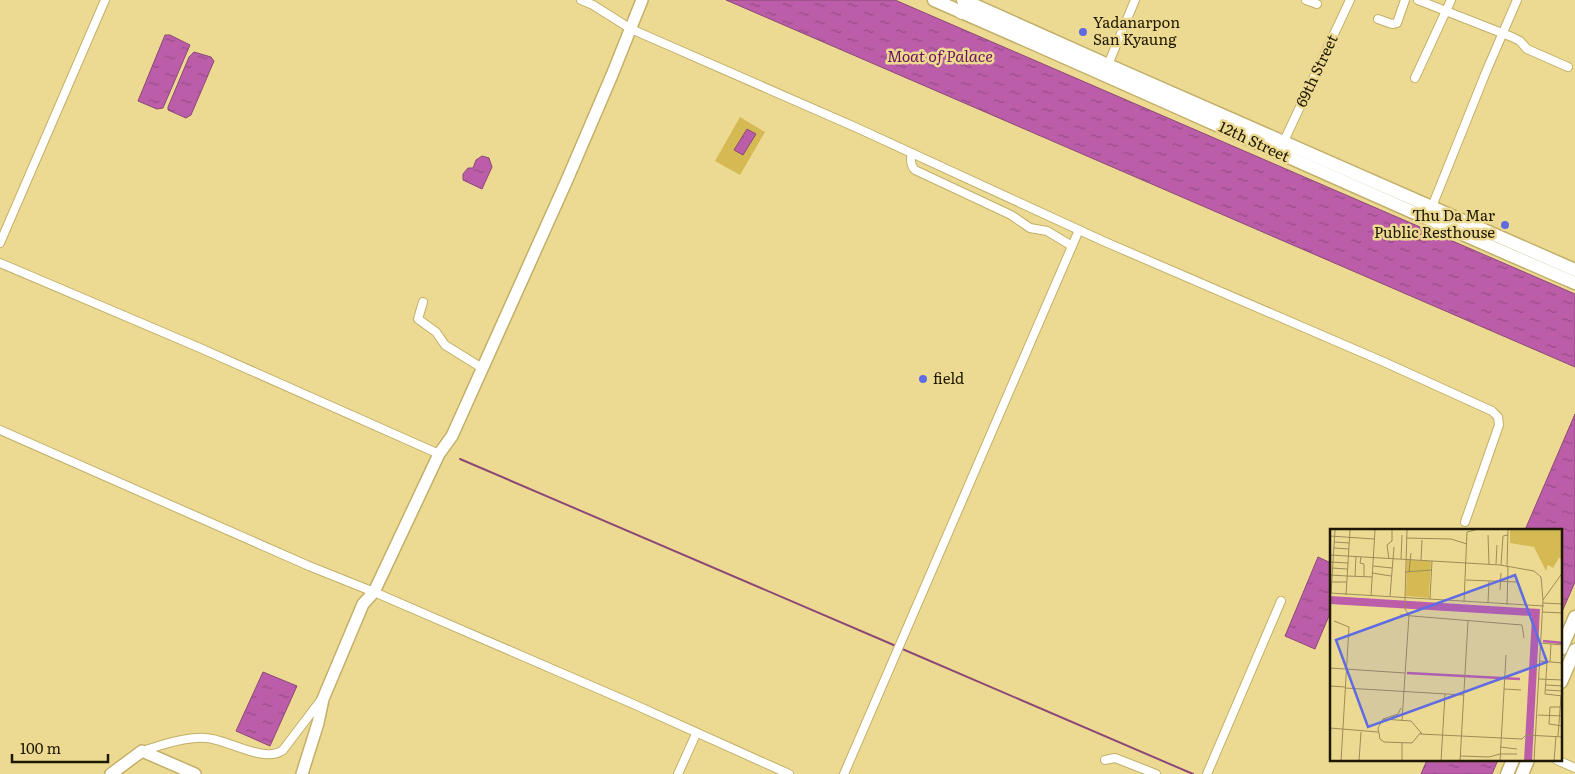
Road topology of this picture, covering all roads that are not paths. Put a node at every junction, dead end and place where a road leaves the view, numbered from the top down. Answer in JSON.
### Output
{"nodes":[{"id":1,"x":105,"y":0,"type":"edge"},
{"id":2,"x":581,"y":0,"type":"edge"},
{"id":3,"x":642,"y":0,"type":"edge"},
{"id":4,"x":934,"y":0,"type":"edge"},
{"id":5,"x":1135,"y":0,"type":"edge"},
{"id":6,"x":1306,"y":0,"type":"edge"},
{"id":7,"x":1350,"y":0,"type":"edge"},
{"id":8,"x":1405,"y":0,"type":"edge"},
{"id":9,"x":1418,"y":0,"type":"edge"},
{"id":10,"x":1451,"y":0,"type":"edge"},
{"id":11,"x":1517,"y":0,"type":"edge"},
{"id":12,"x":1317,"y":4,"type":"dead end"},
{"id":13,"x":964,"y":5,"type":"edge"},
{"id":14,"x":1446,"y":11,"type":"junction"},
{"id":15,"x":1378,"y":19,"type":"dead end"},
{"id":16,"x":631,"y":29,"type":"junction"},
{"id":17,"x":1503,"y":33,"type":"junction"},
{"id":18,"x":1568,"y":67,"type":"dead end"},
{"id":19,"x":1106,"y":70,"type":"junction"},
{"id":20,"x":1416,"y":78,"type":"dead end"},
{"id":21,"x":1284,"y":141,"type":"junction"},
{"id":22,"x":912,"y":153,"type":"junction"},
{"id":23,"x":976,"y":182,"type":"junction"},
{"id":24,"x":970,"y":196,"type":"junction"},
{"id":25,"x":1429,"y":212,"type":"junction"},
{"id":26,"x":1079,"y":230,"type":"junction"},
{"id":27,"x":0,"y":243,"type":"edge"},
{"id":28,"x":1072,"y":246,"type":"junction"},
{"id":29,"x":0,"y":263,"type":"edge"},
{"id":30,"x":1575,"y":270,"type":"edge"},
{"id":31,"x":1575,"y":283,"type":"edge"},
{"id":32,"x":423,"y":302,"type":"dead end"},
{"id":33,"x":482,"y":368,"type":"junction"},
{"id":34,"x":0,"y":430,"type":"edge"},
{"id":35,"x":438,"y":454,"type":"junction"},
{"id":36,"x":1465,"y":522,"type":"dead end"},
{"id":37,"x":374,"y":592,"type":"junction"},
{"id":38,"x":1281,"y":601,"type":"dead end"},
{"id":39,"x":1575,"y":617,"type":"edge"},
{"id":40,"x":1562,"y":647,"type":"edge"},
{"id":41,"x":1575,"y":650,"type":"edge"},
{"id":42,"x":1562,"y":680,"type":"edge"},
{"id":43,"x":323,"y":699,"type":"junction"},
{"id":44,"x":696,"y":734,"type":"junction"},
{"id":45,"x":142,"y":752,"type":"junction"},
{"id":46,"x":1105,"y":760,"type":"dead end"},
{"id":47,"x":1512,"y":762,"type":"edge"},
{"id":48,"x":1527,"y":762,"type":"edge"},
{"id":49,"x":1562,"y":762,"type":"edge"},
{"id":50,"x":1575,"y":768,"type":"edge"},
{"id":51,"x":111,"y":774,"type":"edge"},
{"id":52,"x":195,"y":774,"type":"edge"},
{"id":53,"x":302,"y":774,"type":"edge"},
{"id":54,"x":678,"y":774,"type":"edge"},
{"id":55,"x":789,"y":774,"type":"edge"},
{"id":56,"x":844,"y":774,"type":"edge"},
{"id":57,"x":1156,"y":774,"type":"edge"},
{"id":58,"x":1206,"y":774,"type":"edge"},
{"id":59,"x":1507,"y":774,"type":"edge"},
{"id":60,"x":1522,"y":774,"type":"edge"}],
"edges":[{"from":1,"to":27,"type":"street"},
{"from":2,"to":16,"type":"street"},
{"from":3,"to":16,"type":"street"},
{"from":4,"to":13,"type":"main road","name":"12th Street"},
{"from":5,"to":19,"type":"street"},
{"from":6,"to":12,"type":"street"},
{"from":7,"to":21,"type":"street","name":"69th Street"},
{"from":8,"to":15,"type":"street"},
{"from":9,"to":14,"type":"street"},
{"from":10,"to":14,"type":"street"},
{"from":11,"to":17,"type":"street"},
{"from":13,"to":19,"type":"main road","name":"12th Street"},
{"from":14,"to":17,"type":"street"},
{"from":14,"to":20,"type":"street"},
{"from":16,"to":22,"type":"street"},
{"from":16,"to":33,"type":"street"},
{"from":17,"to":18,"type":"street"},
{"from":17,"to":25,"type":"street"},
{"from":19,"to":21,"type":"main road","name":"12th Street"},
{"from":19,"to":25,"type":"main road","name":"12th Street"},
{"from":21,"to":25,"type":"main road","name":"12th Street"},
{"from":22,"to":23,"type":"street"},
{"from":22,"to":24,"type":"street"},
{"from":23,"to":24,"type":"street"},
{"from":23,"to":26,"type":"street"},
{"from":24,"to":28,"type":"street"},
{"from":25,"to":30,"type":"main road","name":"12th Street"},
{"from":25,"to":31,"type":"main road","name":"12th Street"},
{"from":26,"to":28,"type":"street"},
{"from":26,"to":36,"type":"street"},
{"from":28,"to":56,"type":"street"},
{"from":29,"to":35,"type":"street"},
{"from":32,"to":33,"type":"street"},
{"from":33,"to":35,"type":"street"},
{"from":34,"to":37,"type":"street"},
{"from":35,"to":37,"type":"street"},
{"from":37,"to":43,"type":"street"},
{"from":37,"to":44,"type":"street"},
{"from":38,"to":58,"type":"street"},
{"from":39,"to":40,"type":"main road"},
{"from":41,"to":42,"type":"main road"},
{"from":43,"to":45,"type":"street"},
{"from":43,"to":53,"type":"street"},
{"from":44,"to":54,"type":"street"},
{"from":44,"to":55,"type":"street"},
{"from":45,"to":51,"type":"street"},
{"from":45,"to":52,"type":"street"},
{"from":46,"to":57,"type":"street"},
{"from":47,"to":59,"type":"main road"},
{"from":48,"to":60,"type":"main road"},
{"from":49,"to":50,"type":"street"}]}
